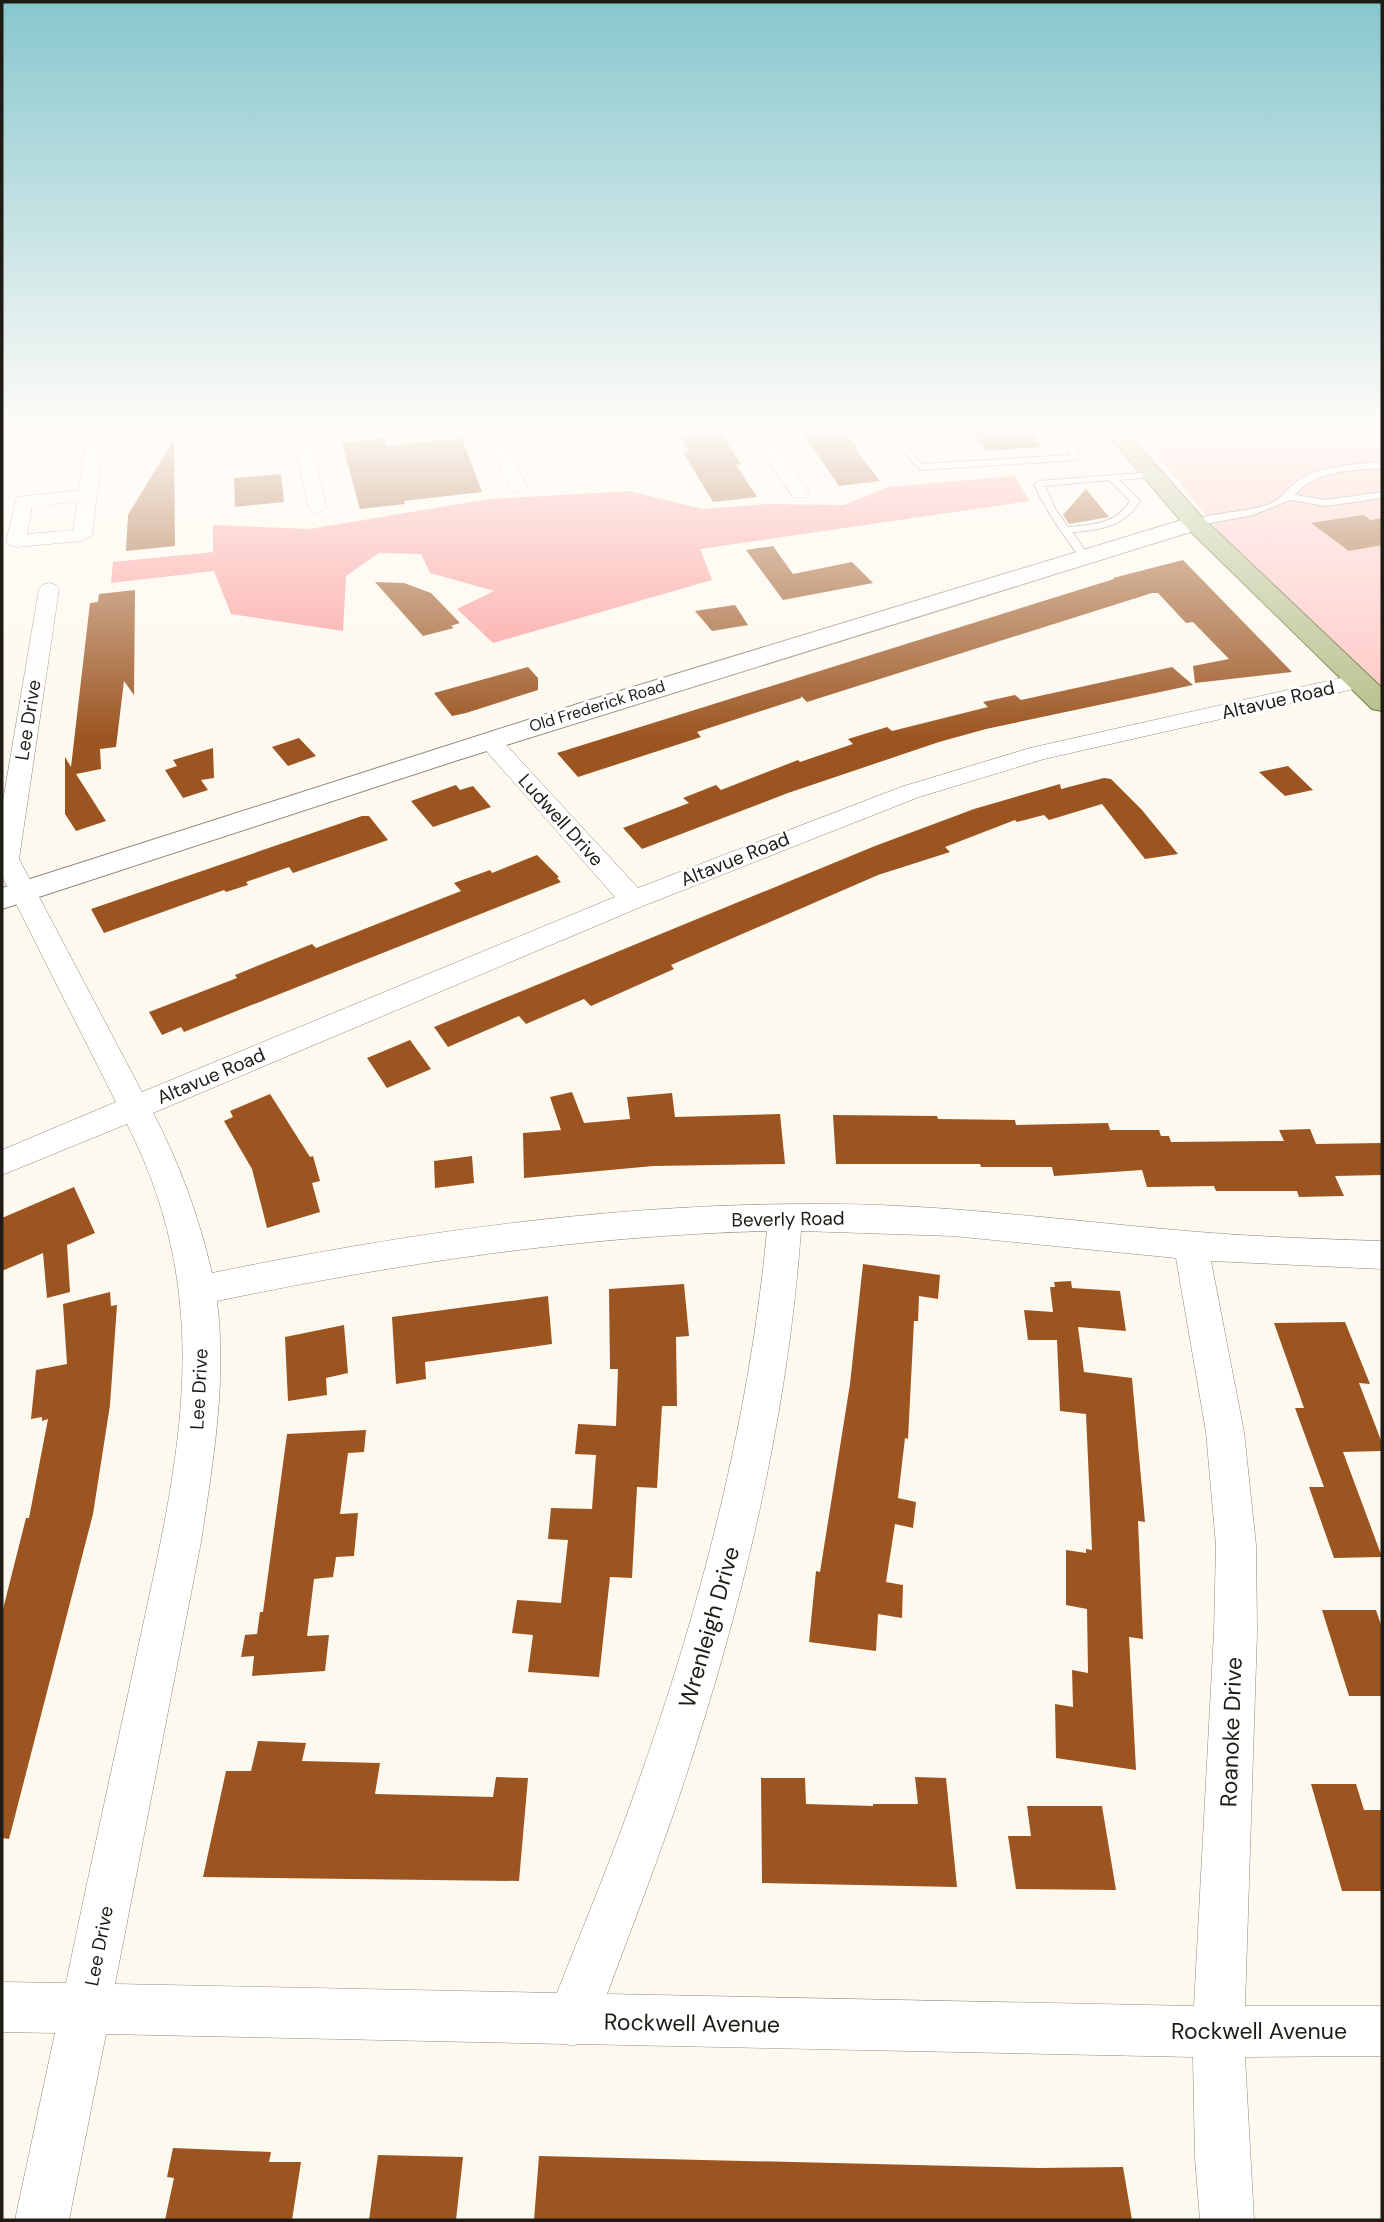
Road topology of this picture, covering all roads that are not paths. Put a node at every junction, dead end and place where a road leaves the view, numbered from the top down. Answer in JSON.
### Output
{"nodes":[{"id":1,"x":1064,"y":530,"type":"edge"},
{"id":2,"x":1170,"y":531,"type":"edge"},
{"id":3,"x":1203,"y":531,"type":"edge"},
{"id":4,"x":1085,"y":557,"type":"junction"},
{"id":5,"x":49,"y":589,"type":"dead end"},
{"id":6,"x":1359,"y":681,"type":"junction"},
{"id":7,"x":1382,"y":703,"type":"edge"},
{"id":8,"x":489,"y":740,"type":"junction"},
{"id":9,"x":13,"y":895,"type":"edge"},
{"id":10,"x":633,"y":900,"type":"junction"},
{"id":11,"x":135,"y":1108,"type":"junction"},
{"id":12,"x":2,"y":1163,"type":"edge"},
{"id":13,"x":785,"y":1217,"type":"junction"},
{"id":14,"x":1191,"y":1247,"type":"junction"},
{"id":15,"x":1382,"y":1255,"type":"edge"},
{"id":16,"x":197,"y":1291,"type":"junction"},
{"id":17,"x":2,"y":2007,"type":"edge"},
{"id":18,"x":86,"y":2009,"type":"junction"},
{"id":19,"x":572,"y":2021,"type":"junction"},
{"id":20,"x":1382,"y":2031,"type":"edge"},
{"id":21,"x":1219,"y":2032,"type":"junction"},
{"id":22,"x":42,"y":2220,"type":"edge"},
{"id":23,"x":1227,"y":2220,"type":"edge"}],
"edges":[{"from":1,"to":4,"type":"lane"},
{"from":2,"to":4,"type":"street","name":"Old Frederick Road"},
{"from":3,"to":6,"type":"main road"},
{"from":4,"to":8,"type":"street","name":"Old Frederick Road"},
{"from":5,"to":9,"type":"street","name":"Lee Drive"},
{"from":6,"to":7,"type":"main road"},
{"from":6,"to":10,"type":"street","name":"Altavue Road"},
{"from":8,"to":9,"type":"street","name":"Old Frederick Road"},
{"from":8,"to":10,"type":"street","name":"Ludwell Drive"},
{"from":9,"to":11,"type":"street","name":"Lee Drive"},
{"from":10,"to":11,"type":"street","name":"Altavue Road"},
{"from":11,"to":12,"type":"street","name":"Altavue Road"},
{"from":11,"to":16,"type":"street","name":"Lee Drive"},
{"from":13,"to":14,"type":"street","name":"Beverly Road"},
{"from":13,"to":16,"type":"street","name":"Beverly Road"},
{"from":13,"to":19,"type":"street","name":"Wrenleigh Drive"},
{"from":14,"to":15,"type":"street","name":"Beverly Road"},
{"from":14,"to":21,"type":"street","name":"Roanoke Drive"},
{"from":16,"to":18,"type":"street","name":"Lee Drive"},
{"from":17,"to":18,"type":"street","name":"Rockwell Avenue"},
{"from":18,"to":19,"type":"street","name":"Rockwell Avenue"},
{"from":18,"to":22,"type":"street","name":"Lee Drive"},
{"from":19,"to":21,"type":"street","name":"Rockwell Avenue"},
{"from":20,"to":21,"type":"street","name":"Rockwell Avenue"},
{"from":21,"to":23,"type":"street","name":"Roanoke Drive"}]}
